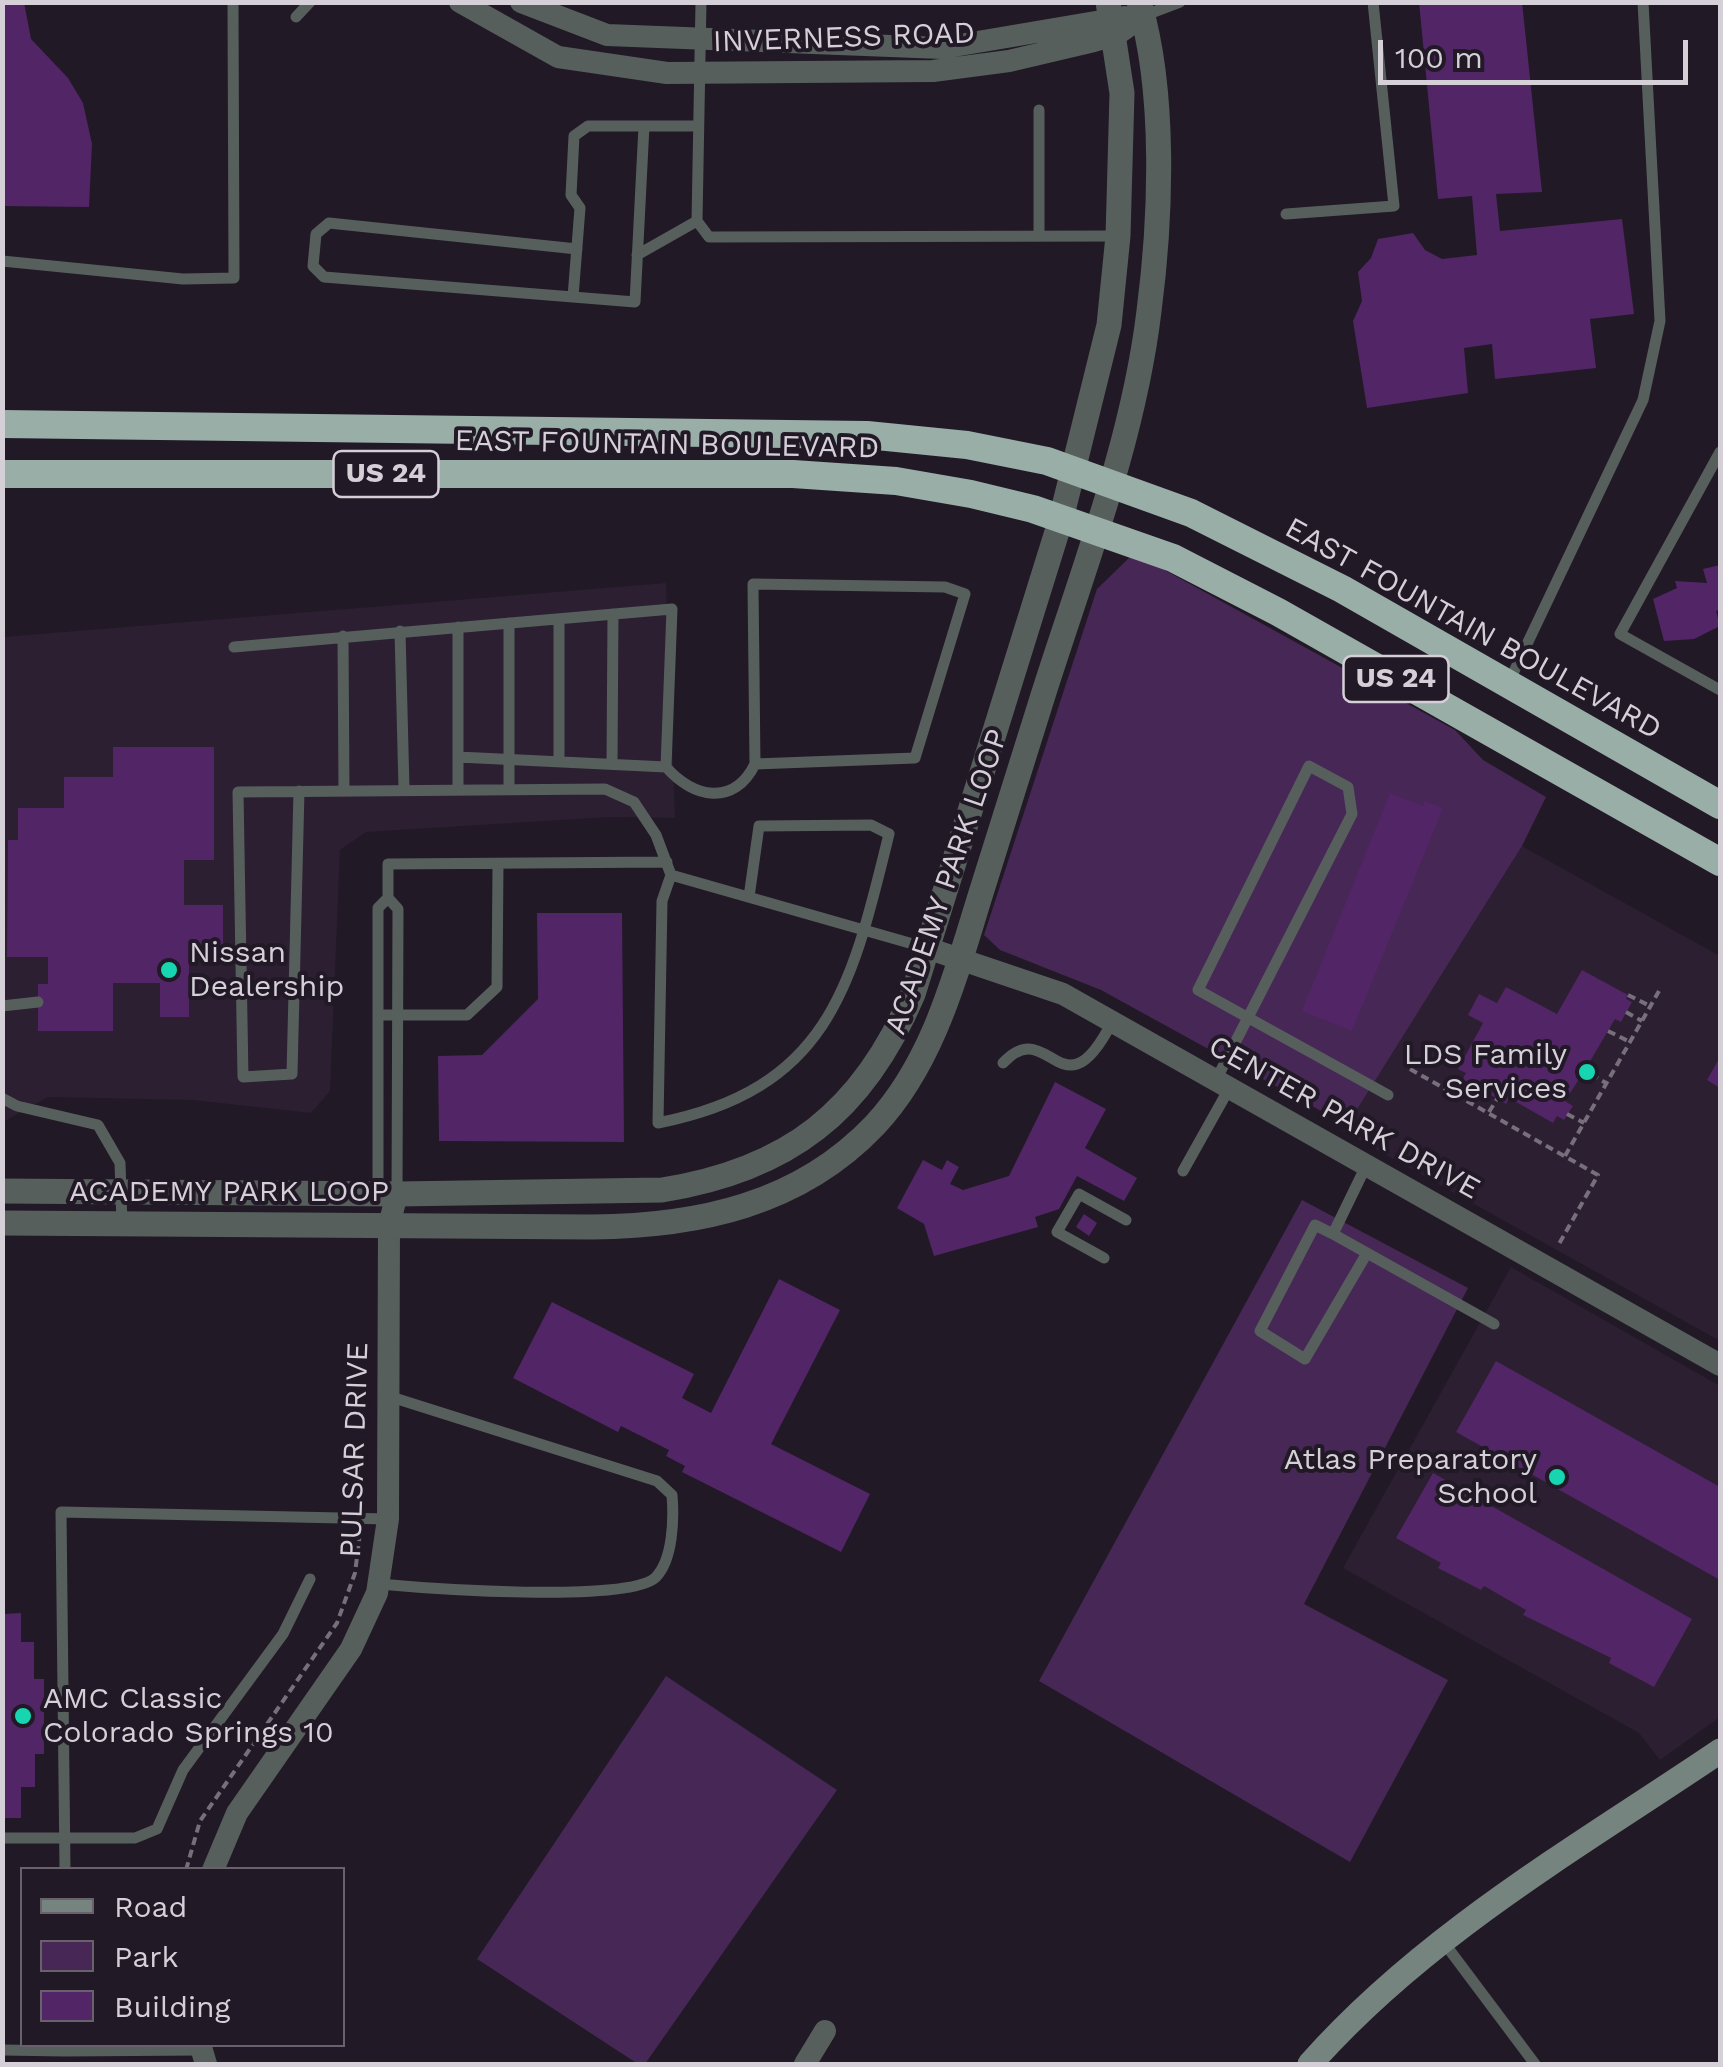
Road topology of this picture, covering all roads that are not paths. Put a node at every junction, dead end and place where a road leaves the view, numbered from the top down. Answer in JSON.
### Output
{"nodes":[{"id":1,"x":232,"y":2,"type":"edge"},
{"id":2,"x":310,"y":2,"type":"edge"},
{"id":3,"x":460,"y":2,"type":"edge"},
{"id":4,"x":521,"y":2,"type":"edge"},
{"id":5,"x":701,"y":2,"type":"edge"},
{"id":6,"x":1180,"y":2,"type":"edge"},
{"id":7,"x":1373,"y":2,"type":"edge"},
{"id":8,"x":1643,"y":2,"type":"edge"},
{"id":9,"x":1141,"y":9,"type":"edge"},
{"id":10,"x":296,"y":16,"type":"dead end"},
{"id":11,"x":1112,"y":18,"type":"edge"},
{"id":12,"x":702,"y":42,"type":"junction"},
{"id":13,"x":698,"y":73,"type":"junction"},
{"id":14,"x":1038,"y":110,"type":"dead end"},
{"id":15,"x":644,"y":126,"type":"junction"},
{"id":16,"x":698,"y":126,"type":"junction"},
{"id":17,"x":1286,"y":214,"type":"dead end"},
{"id":18,"x":697,"y":221,"type":"junction"},
{"id":19,"x":1040,"y":236,"type":"junction"},
{"id":20,"x":1118,"y":236,"type":"junction"},
{"id":21,"x":577,"y":249,"type":"junction"},
{"id":22,"x":638,"y":255,"type":"junction"},
{"id":23,"x":2,"y":261,"type":"edge"},
{"id":24,"x":573,"y":298,"type":"junction"},
{"id":25,"x":2,"y":424,"type":"edge"},
{"id":26,"x":1720,"y":452,"type":"edge"},
{"id":27,"x":1074,"y":469,"type":"junction"},
{"id":28,"x":2,"y":474,"type":"edge"},
{"id":29,"x":1109,"y":482,"type":"junction"},
{"id":30,"x":1061,"y":519,"type":"junction"},
{"id":31,"x":1095,"y":530,"type":"junction"},
{"id":32,"x":614,"y":614,"type":"junction"},
{"id":33,"x":560,"y":619,"type":"junction"},
{"id":34,"x":509,"y":623,"type":"junction"},
{"id":35,"x":458,"y":627,"type":"junction"},
{"id":36,"x":400,"y":632,"type":"junction"},
{"id":37,"x":343,"y":636,"type":"junction"},
{"id":38,"x":234,"y":647,"type":"dead end"},
{"id":39,"x":1508,"y":684,"type":"junction"},
{"id":40,"x":1720,"y":690,"type":"edge"},
{"id":41,"x":458,"y":758,"type":"junction"},
{"id":42,"x":510,"y":759,"type":"junction"},
{"id":43,"x":559,"y":762,"type":"junction"},
{"id":44,"x":612,"y":764,"type":"junction"},
{"id":45,"x":756,"y":764,"type":"junction"},
{"id":46,"x":666,"y":767,"type":"junction"},
{"id":47,"x":404,"y":789,"type":"junction"},
{"id":48,"x":458,"y":789,"type":"junction"},
{"id":49,"x":509,"y":789,"type":"junction"},
{"id":50,"x":344,"y":790,"type":"junction"},
{"id":51,"x":299,"y":791,"type":"junction"},
{"id":52,"x":1720,"y":805,"type":"edge"},
{"id":53,"x":1720,"y":862,"type":"edge"},
{"id":54,"x":498,"y":864,"type":"junction"},
{"id":55,"x":669,"y":868,"type":"junction"},
{"id":56,"x":749,"y":897,"type":"junction"},
{"id":57,"x":388,"y":898,"type":"junction"},
{"id":58,"x":865,"y":930,"type":"junction"},
{"id":59,"x":928,"y":948,"type":"junction"},
{"id":60,"x":961,"y":957,"type":"junction"},
{"id":61,"x":38,"y":1002,"type":"dead end"},
{"id":62,"x":2,"y":1006,"type":"edge"},
{"id":63,"x":378,"y":1015,"type":"junction"},
{"id":64,"x":398,"y":1015,"type":"junction"},
{"id":65,"x":1247,"y":1019,"type":"junction"},
{"id":66,"x":1112,"y":1022,"type":"junction"},
{"id":67,"x":1003,"y":1064,"type":"dead end"},
{"id":68,"x":1223,"y":1083,"type":"junction"},
{"id":69,"x":1388,"y":1095,"type":"dead end"},
{"id":70,"x":2,"y":1098,"type":"edge"},
{"id":71,"x":1367,"y":1164,"type":"junction"},
{"id":72,"x":1183,"y":1171,"type":"dead end"},
{"id":73,"x":2,"y":1191,"type":"edge"},
{"id":74,"x":122,"y":1192,"type":"junction"},
{"id":75,"x":388,"y":1194,"type":"junction"},
{"id":76,"x":1126,"y":1220,"type":"dead end"},
{"id":77,"x":2,"y":1223,"type":"edge"},
{"id":78,"x":122,"y":1224,"type":"junction"},
{"id":79,"x":389,"y":1225,"type":"junction"},
{"id":80,"x":1334,"y":1234,"type":"junction"},
{"id":81,"x":1367,"y":1253,"type":"junction"},
{"id":82,"x":1104,"y":1258,"type":"dead end"},
{"id":83,"x":1494,"y":1324,"type":"dead end"},
{"id":84,"x":1720,"y":1365,"type":"edge"},
{"id":85,"x":388,"y":1396,"type":"junction"},
{"id":86,"x":388,"y":1518,"type":"junction"},
{"id":87,"x":310,"y":1579,"type":"dead end"},
{"id":88,"x":379,"y":1584,"type":"junction"},
{"id":89,"x":1720,"y":1752,"type":"edge"},
{"id":90,"x":2,"y":1838,"type":"edge"},
{"id":91,"x":66,"y":1840,"type":"junction"},
{"id":92,"x":66,"y":1867,"type":"edge"},
{"id":93,"x":214,"y":1867,"type":"edge"},
{"id":94,"x":1442,"y":1940,"type":"junction"},
{"id":95,"x":825,"y":2031,"type":"dead end"},
{"id":96,"x":65,"y":2048,"type":"edge"},
{"id":97,"x":2,"y":2050,"type":"edge"},
{"id":98,"x":18,"y":2050,"type":"junction"},
{"id":99,"x":202,"y":2053,"type":"edge"},
{"id":100,"x":18,"y":2064,"type":"edge"},
{"id":101,"x":806,"y":2064,"type":"edge"},
{"id":102,"x":1310,"y":2064,"type":"edge"},
{"id":103,"x":1536,"y":2064,"type":"edge"}],
"edges":[{"from":1,"to":23,"type":"lane"},
{"from":2,"to":10,"type":"lane"},
{"from":3,"to":13,"type":"street","name":"INVERNESS ROAD"},
{"from":4,"to":12,"type":"street","name":"INVERNESS ROAD"},
{"from":5,"to":12,"type":"lane"},
{"from":6,"to":9,"type":"lane"},
{"from":7,"to":17,"type":"lane"},
{"from":8,"to":39,"type":"lane"},
{"from":9,"to":11,"type":"street","name":"INVERNESS ROAD"},
{"from":9,"to":29,"type":"street","name":"ACADEMY PARK LOOP"},
{"from":11,"to":12,"type":"street","name":"INVERNESS ROAD"},
{"from":11,"to":13,"type":"street","name":"INVERNESS ROAD"},
{"from":11,"to":20,"type":"street","name":"ACADEMY PARK LOOP"},
{"from":12,"to":13,"type":"lane"},
{"from":13,"to":16,"type":"lane"},
{"from":14,"to":19,"type":"lane"},
{"from":15,"to":16,"type":"lane"},
{"from":15,"to":21,"type":"lane"},
{"from":15,"to":22,"type":"lane"},
{"from":16,"to":18,"type":"lane"},
{"from":18,"to":19,"type":"lane"},
{"from":18,"to":22,"type":"lane"},
{"from":19,"to":20,"type":"lane"},
{"from":20,"to":27,"type":"street","name":"ACADEMY PARK LOOP"},
{"from":21,"to":24,"type":"lane"},
{"from":21,"to":24,"type":"lane"},
{"from":22,"to":24,"type":"lane"},
{"from":25,"to":27,"type":"highway","name":"EAST FOUNTAIN BOULEVARD","number":"US 24"},
{"from":26,"to":40,"type":"lane"},
{"from":27,"to":29,"type":"highway","name":"EAST FOUNTAIN BOULEVARD","number":"US 24"},
{"from":27,"to":30,"type":"street","name":"ACADEMY PARK LOOP"},
{"from":28,"to":30,"type":"highway","name":"EAST FOUNTAIN BOULEVARD","number":"US 24"},
{"from":29,"to":31,"type":"street","name":"ACADEMY PARK LOOP"},
{"from":29,"to":39,"type":"highway","name":"EAST FOUNTAIN BOULEVARD","number":"US 24"},
{"from":30,"to":31,"type":"highway","name":"EAST FOUNTAIN BOULEVARD","number":"US 24"},
{"from":30,"to":59,"type":"street","name":"ACADEMY PARK LOOP"},
{"from":31,"to":53,"type":"highway","name":"EAST FOUNTAIN BOULEVARD","number":"US 24"},
{"from":31,"to":60,"type":"street","name":"ACADEMY PARK LOOP"},
{"from":32,"to":33,"type":"lane"},
{"from":32,"to":44,"type":"lane"},
{"from":32,"to":46,"type":"lane"},
{"from":33,"to":34,"type":"lane"},
{"from":33,"to":43,"type":"lane"},
{"from":34,"to":35,"type":"lane"},
{"from":34,"to":42,"type":"lane"},
{"from":35,"to":36,"type":"lane"},
{"from":35,"to":41,"type":"lane"},
{"from":36,"to":37,"type":"lane"},
{"from":36,"to":47,"type":"lane"},
{"from":37,"to":38,"type":"lane"},
{"from":37,"to":50,"type":"lane"},
{"from":39,"to":52,"type":"highway","name":"EAST FOUNTAIN BOULEVARD","number":"US 24"},
{"from":41,"to":42,"type":"lane"},
{"from":41,"to":48,"type":"lane"},
{"from":42,"to":43,"type":"lane"},
{"from":42,"to":49,"type":"lane"},
{"from":43,"to":44,"type":"lane"},
{"from":44,"to":46,"type":"lane"},
{"from":45,"to":45,"type":"lane"},
{"from":45,"to":46,"type":"lane"},
{"from":47,"to":48,"type":"lane"},
{"from":47,"to":50,"type":"lane"},
{"from":48,"to":49,"type":"lane"},
{"from":49,"to":55,"type":"lane"},
{"from":50,"to":51,"type":"lane"},
{"from":51,"to":51,"type":"lane"},
{"from":54,"to":55,"type":"lane"},
{"from":54,"to":57,"type":"lane"},
{"from":54,"to":64,"type":"lane"},
{"from":55,"to":56,"type":"lane"},
{"from":55,"to":58,"type":"lane"},
{"from":56,"to":58,"type":"lane"},
{"from":56,"to":58,"type":"lane"},
{"from":57,"to":63,"type":"lane"},
{"from":57,"to":64,"type":"lane"},
{"from":58,"to":59,"type":"lane"},
{"from":59,"to":60,"type":"street","name":"CENTER PARK DRIVE"},
{"from":59,"to":75,"type":"street","name":"ACADEMY PARK LOOP"},
{"from":60,"to":66,"type":"street","name":"CENTER PARK DRIVE"},
{"from":60,"to":79,"type":"street","name":"ACADEMY PARK LOOP"},
{"from":61,"to":62,"type":"lane"},
{"from":63,"to":64,"type":"lane"},
{"from":63,"to":75,"type":"lane"},
{"from":64,"to":75,"type":"lane"},
{"from":65,"to":65,"type":"lane"},
{"from":65,"to":68,"type":"lane"},
{"from":65,"to":69,"type":"lane"},
{"from":66,"to":67,"type":"lane"},
{"from":66,"to":68,"type":"street","name":"CENTER PARK DRIVE"},
{"from":68,"to":71,"type":"street","name":"CENTER PARK DRIVE"},
{"from":68,"to":72,"type":"lane"},
{"from":70,"to":74,"type":"lane"},
{"from":71,"to":80,"type":"lane"},
{"from":71,"to":84,"type":"street","name":"CENTER PARK DRIVE"},
{"from":73,"to":74,"type":"street","name":"ACADEMY PARK LOOP"},
{"from":74,"to":75,"type":"street","name":"ACADEMY PARK LOOP"},
{"from":74,"to":78,"type":"lane"},
{"from":75,"to":79,"type":"street","name":"PULSAR DRIVE"},
{"from":76,"to":82,"type":"lane"},
{"from":77,"to":78,"type":"street","name":"ACADEMY PARK LOOP"},
{"from":78,"to":79,"type":"street","name":"ACADEMY PARK LOOP"},
{"from":79,"to":85,"type":"street","name":"PULSAR DRIVE"},
{"from":80,"to":81,"type":"lane"},
{"from":80,"to":81,"type":"lane"},
{"from":81,"to":83,"type":"lane"},
{"from":85,"to":86,"type":"street","name":"PULSAR DRIVE"},
{"from":85,"to":88,"type":"lane"},
{"from":86,"to":88,"type":"street","name":"PULSAR DRIVE"},
{"from":86,"to":91,"type":"lane"},
{"from":87,"to":91,"type":"lane"},
{"from":88,"to":93,"type":"street","name":"PULSAR DRIVE"},
{"from":89,"to":94,"type":"main road"},
{"from":90,"to":91,"type":"lane"},
{"from":91,"to":92,"type":"lane"},
{"from":94,"to":102,"type":"main road"},
{"from":94,"to":103,"type":"lane"},
{"from":95,"to":101,"type":"street"},
{"from":96,"to":98,"type":"lane"},
{"from":96,"to":99,"type":"lane"},
{"from":97,"to":98,"type":"lane"},
{"from":98,"to":100,"type":"lane"}]}
